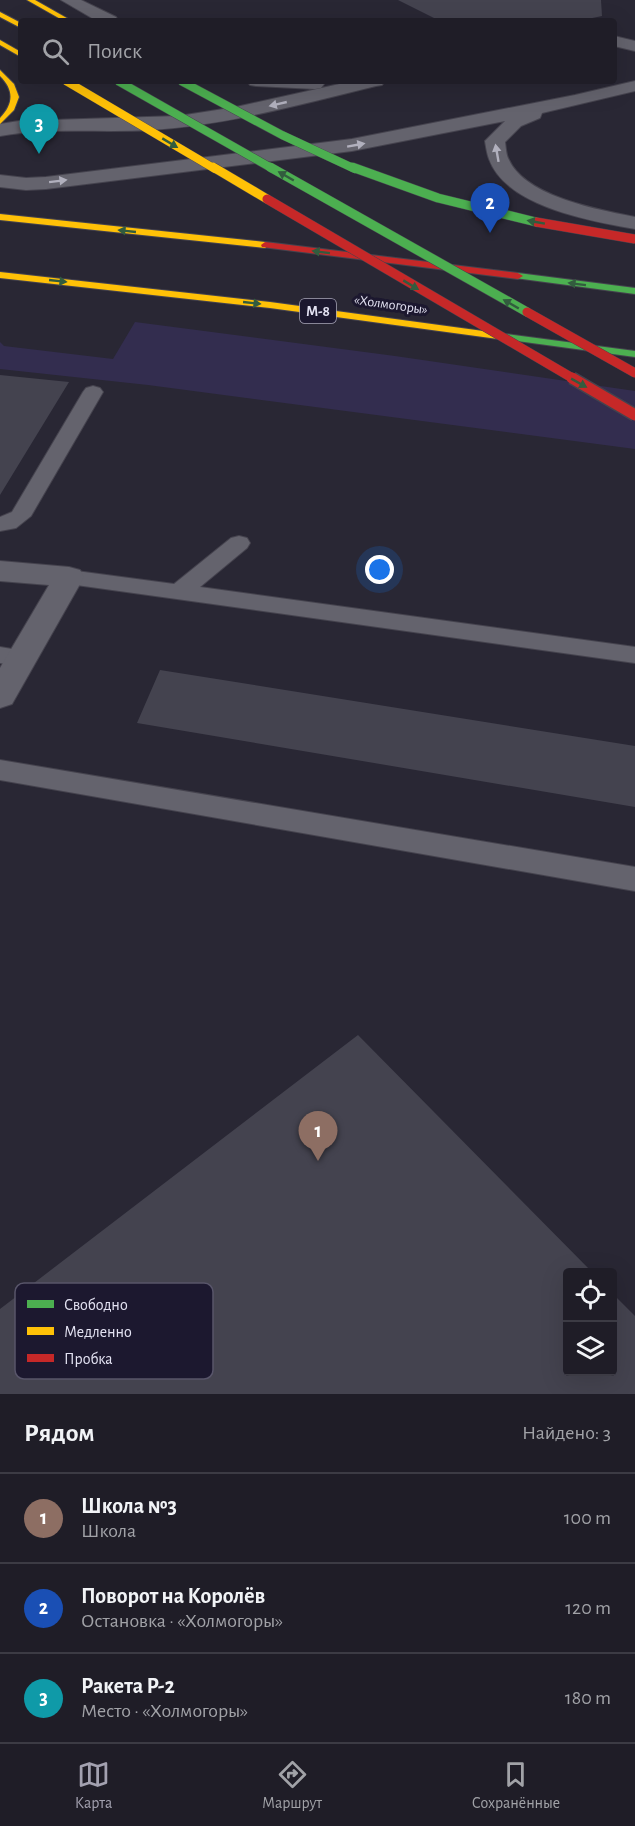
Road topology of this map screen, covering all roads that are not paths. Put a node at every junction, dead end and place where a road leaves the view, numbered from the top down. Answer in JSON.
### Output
{"nodes":[{"id":1,"x":69,"y":0,"type":"edge"},
{"id":2,"x":31,"y":1,"type":"edge"},
{"id":3,"x":0,"y":14,"type":"edge"},
{"id":4,"x":63,"y":18,"type":"edge"},
{"id":5,"x":104,"y":18,"type":"edge"},
{"id":6,"x":18,"y":24,"type":"edge"},
{"id":7,"x":617,"y":32,"type":"edge"},
{"id":8,"x":0,"y":42,"type":"edge"},
{"id":9,"x":635,"y":46,"type":"edge"},
{"id":10,"x":18,"y":53,"type":"edge"},
{"id":11,"x":0,"y":72,"type":"edge"},
{"id":12,"x":71,"y":84,"type":"edge"},
{"id":13,"x":123,"y":84,"type":"edge"},
{"id":14,"x":187,"y":84,"type":"edge"},
{"id":15,"x":363,"y":84,"type":"edge"},
{"id":16,"x":635,"y":86,"type":"edge"},
{"id":17,"x":575,"y":101,"type":"junction"},
{"id":18,"x":0,"y":122,"type":"edge"},
{"id":19,"x":0,"y":130,"type":"edge"},
{"id":20,"x":0,"y":181,"type":"edge"},
{"id":21,"x":0,"y":217,"type":"edge"},
{"id":22,"x":635,"y":223,"type":"edge"},
{"id":23,"x":635,"y":239,"type":"edge"},
{"id":24,"x":0,"y":274,"type":"edge"},
{"id":25,"x":635,"y":291,"type":"edge"},
{"id":26,"x":635,"y":354,"type":"edge"},
{"id":27,"x":635,"y":373,"type":"edge"},
{"id":28,"x":93,"y":392,"type":"dead end"},
{"id":29,"x":635,"y":415,"type":"edge"},
{"id":30,"x":0,"y":524,"type":"edge"},
{"id":31,"x":239,"y":543,"type":"dead end"},
{"id":32,"x":0,"y":572,"type":"edge"},
{"id":33,"x":69,"y":577,"type":"junction"},
{"id":34,"x":179,"y":592,"type":"junction"},
{"id":35,"x":635,"y":655,"type":"edge"},
{"id":36,"x":11,"y":657,"type":"edge"},
{"id":37,"x":0,"y":696,"type":"edge"},
{"id":38,"x":0,"y":770,"type":"edge"},
{"id":39,"x":635,"y":879,"type":"edge"}],
"edges":[{"from":1,"to":5,"type":"street"},
{"from":2,"to":4,"type":"main road"},
{"from":3,"to":6,"type":"main road"},
{"from":7,"to":9,"type":"street"},
{"from":8,"to":10,"type":"main road"},
{"from":11,"to":18,"type":"main road"},
{"from":12,"to":29,"type":"main road","one_way":true,"bridge":true},
{"from":27,"to":13,"type":"main road","one_way":true,"bridge":true},
{"from":23,"to":14,"type":"main road","one_way":true,"bridge":true},
{"from":15,"to":19,"type":"street","one_way":true},
{"from":16,"to":17,"type":"street"},
{"from":20,"to":17,"type":"street","one_way":true},
{"from":22,"to":17,"type":"street","one_way":true},
{"from":25,"to":21,"type":"main road","one_way":true},
{"from":24,"to":26,"type":"main road","name":"«Холмогоры»","number":"М-8","one_way":true},
{"from":28,"to":30,"type":"lane"},
{"from":31,"to":34,"type":"lane"},
{"from":32,"to":33,"type":"street"},
{"from":33,"to":34,"type":"lane"},
{"from":33,"to":36,"type":"street"},
{"from":34,"to":35,"type":"lane"},
{"from":36,"to":37,"type":"street"},
{"from":38,"to":39,"type":"lane"}]}
